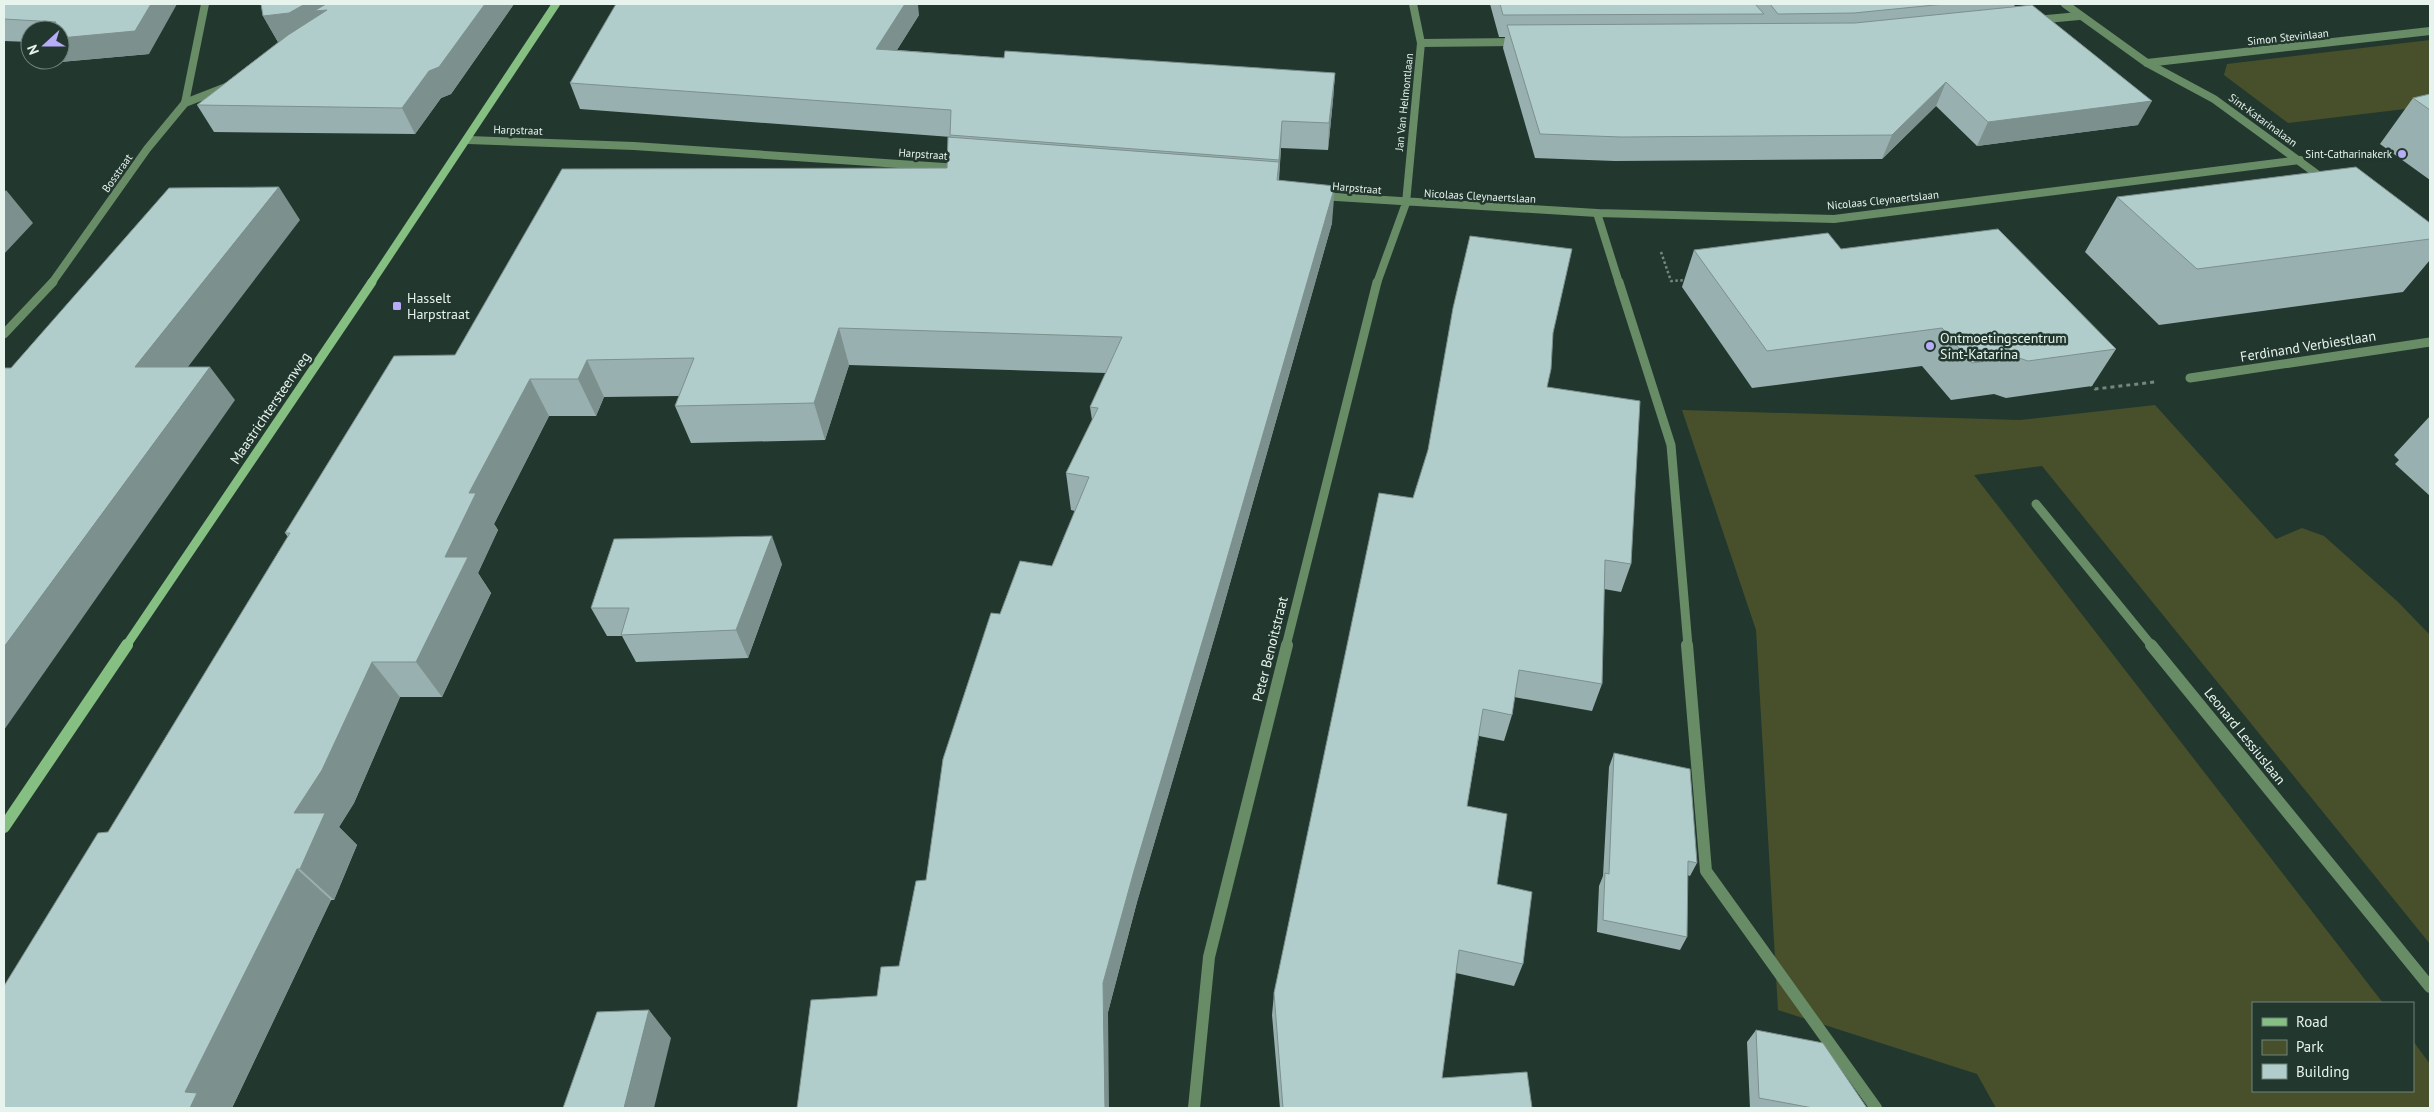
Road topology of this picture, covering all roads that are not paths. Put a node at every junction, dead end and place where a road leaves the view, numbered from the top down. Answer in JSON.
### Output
{"nodes":[{"id":1,"x":205,"y":4,"type":"edge"},
{"id":2,"x":556,"y":4,"type":"edge"},
{"id":3,"x":1413,"y":4,"type":"edge"},
{"id":4,"x":2064,"y":4,"type":"edge"},
{"id":5,"x":2079,"y":16,"type":"junction"},
{"id":6,"x":2030,"y":21,"type":"edge"},
{"id":7,"x":2430,"y":31,"type":"edge"},
{"id":8,"x":1528,"y":42,"type":"edge"},
{"id":9,"x":1421,"y":43,"type":"junction"},
{"id":10,"x":2147,"y":63,"type":"junction"},
{"id":11,"x":236,"y":84,"type":"edge"},
{"id":12,"x":185,"y":103,"type":"junction"},
{"id":13,"x":468,"y":140,"type":"junction"},
{"id":14,"x":2300,"y":160,"type":"junction"},
{"id":15,"x":970,"y":169,"type":"edge"},
{"id":16,"x":2330,"y":184,"type":"edge"},
{"id":17,"x":1307,"y":195,"type":"edge"},
{"id":18,"x":1406,"y":203,"type":"junction"},
{"id":19,"x":1597,"y":213,"type":"junction"},
{"id":20,"x":4,"y":334,"type":"edge"},
{"id":21,"x":2430,"y":342,"type":"edge"},
{"id":22,"x":2190,"y":378,"type":"road end"},
{"id":23,"x":2036,"y":504,"type":"dead end"},
{"id":24,"x":4,"y":827,"type":"edge"},
{"id":25,"x":2430,"y":987,"type":"edge"},
{"id":26,"x":1194,"y":1108,"type":"edge"},
{"id":27,"x":1876,"y":1108,"type":"edge"}],
"edges":[{"from":1,"to":12,"type":"street","name":"Bosstraat"},
{"from":2,"to":13,"type":"main road","name":"Maastrichtersteenweg"},
{"from":3,"to":9,"type":"street","name":"Jan Van Helmontlaan"},
{"from":4,"to":5,"type":"street","name":"Sint-Katarinalaan"},
{"from":5,"to":6,"type":"street"},
{"from":5,"to":10,"type":"street","name":"Sint-Katarinalaan"},
{"from":7,"to":10,"type":"street","name":"Simon Stevinlaan"},
{"from":8,"to":9,"type":"street"},
{"from":9,"to":18,"type":"street","name":"Jan Van Helmontlaan"},
{"from":10,"to":14,"type":"street","name":"Sint-Katarinalaan"},
{"from":11,"to":12,"type":"street"},
{"from":12,"to":20,"type":"street","name":"Bosstraat"},
{"from":13,"to":15,"type":"street","name":"Harpstraat"},
{"from":13,"to":24,"type":"main road","name":"Maastrichtersteenweg"},
{"from":14,"to":16,"type":"street","name":"Sint-Katarinalaan"},
{"from":14,"to":19,"type":"street","name":"Nicolaas Cleynaertslaan"},
{"from":17,"to":18,"type":"street","name":"Harpstraat"},
{"from":18,"to":19,"type":"street","name":"Nicolaas Cleynaertslaan"},
{"from":18,"to":26,"type":"street","name":"Peter Benoitstraat"},
{"from":19,"to":27,"type":"street"},
{"from":21,"to":22,"type":"street","name":"Ferdinand Verbiestlaan"},
{"from":23,"to":25,"type":"street","name":"Leonard Lessiuslaan"}]}
